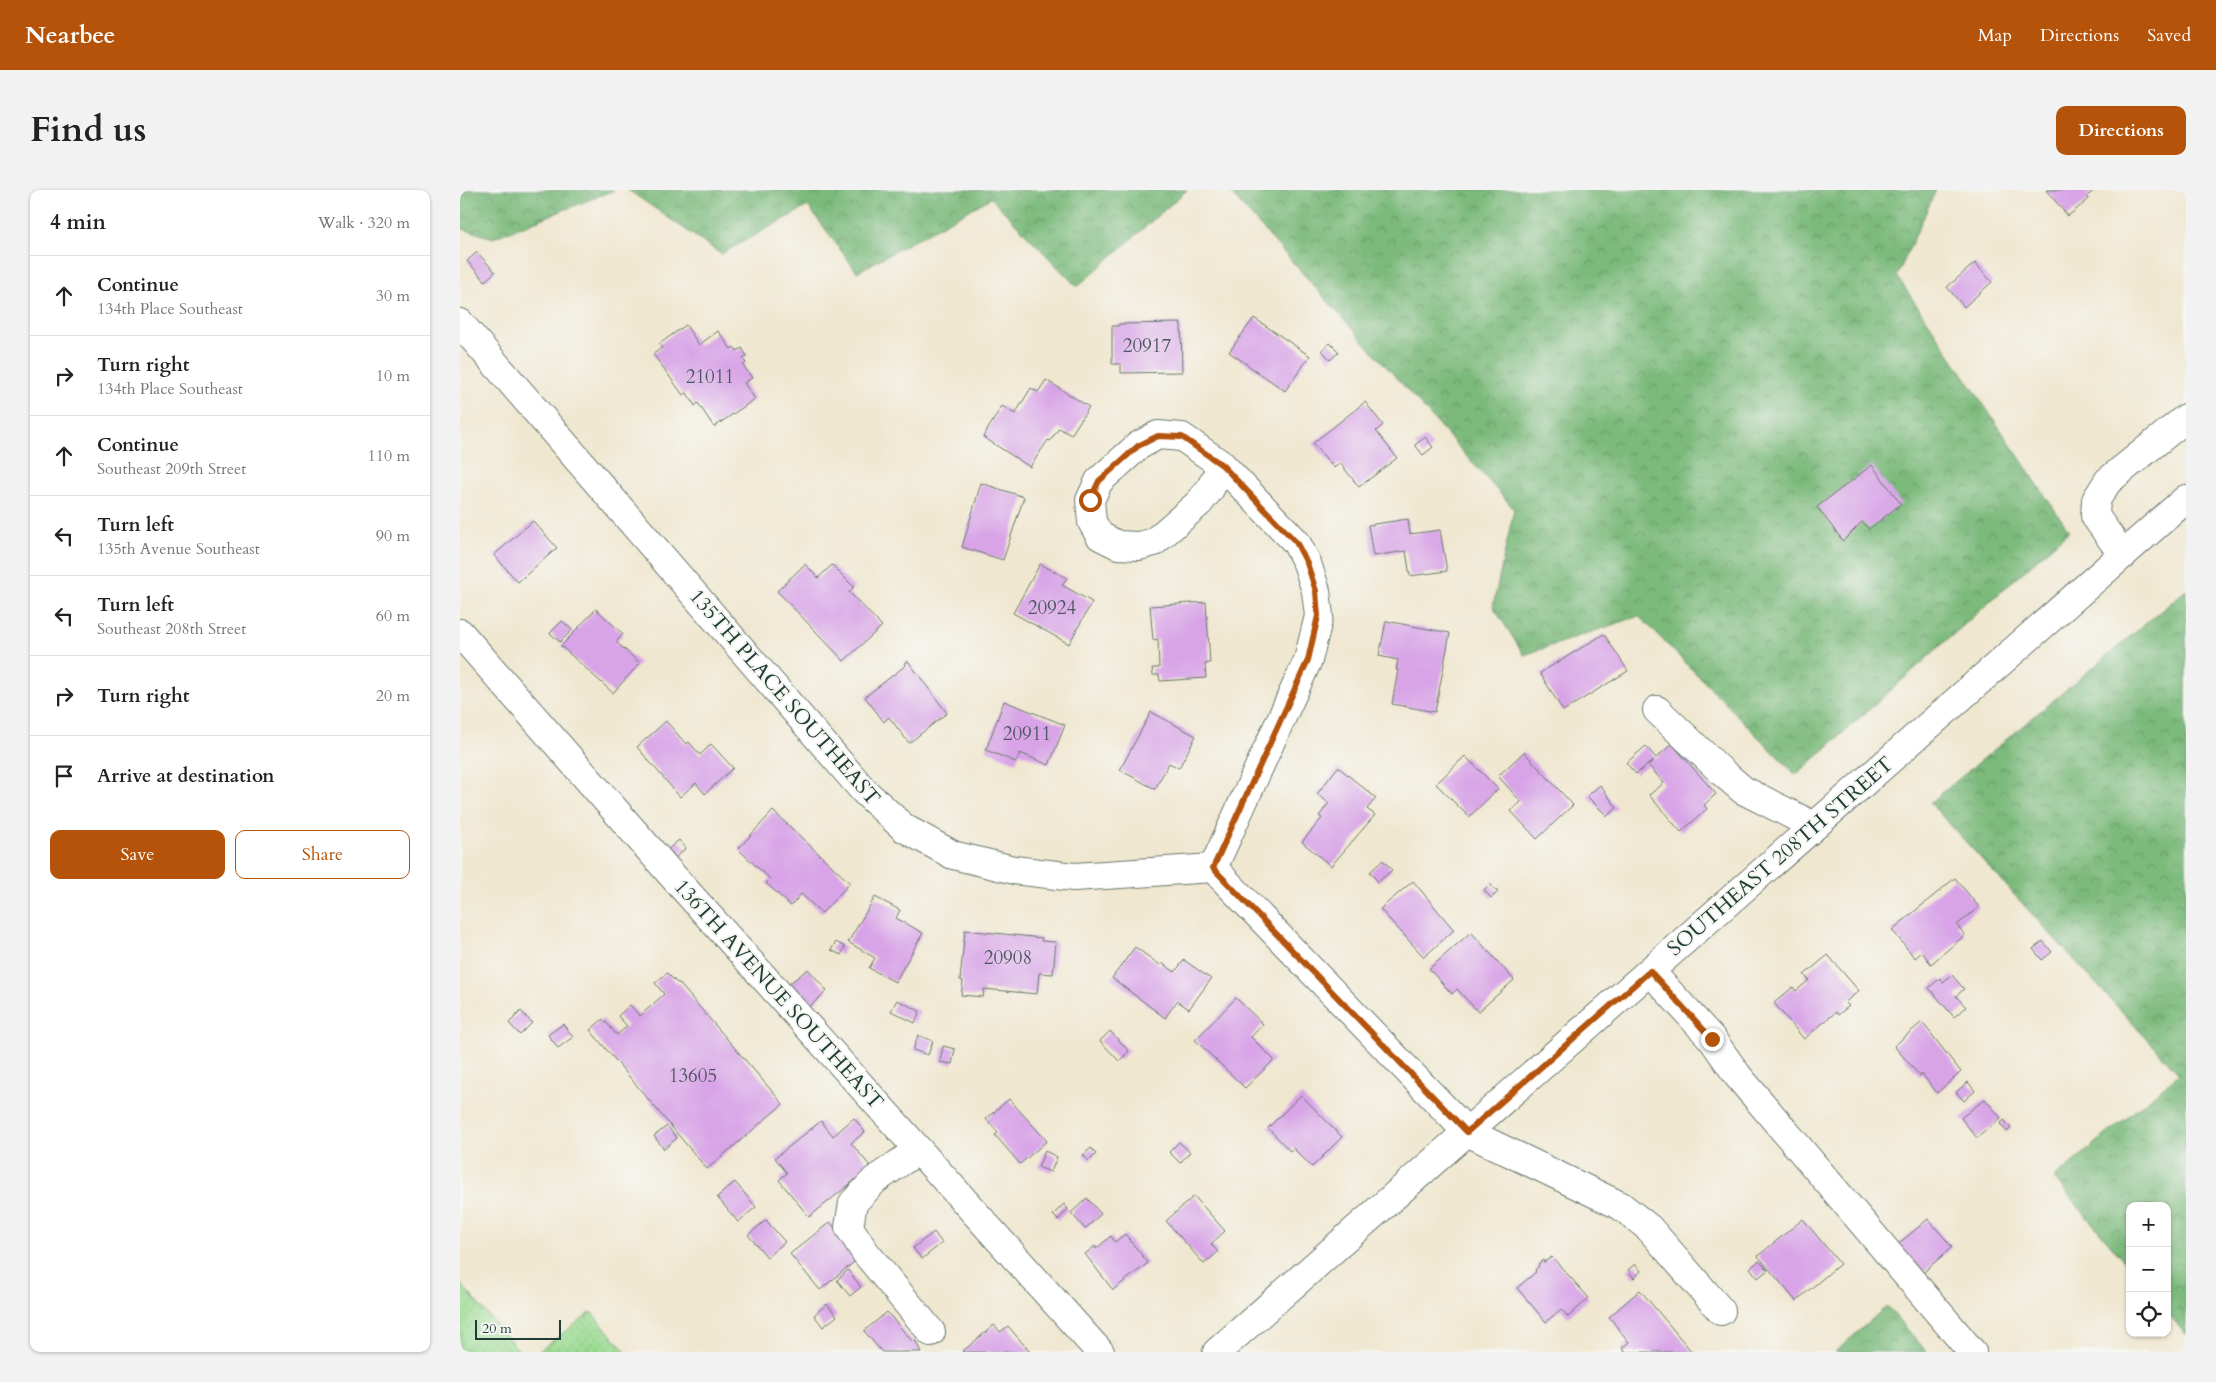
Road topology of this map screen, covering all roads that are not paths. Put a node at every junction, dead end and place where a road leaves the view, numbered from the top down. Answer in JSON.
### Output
{"nodes":[{"id":1,"x":460,"y":323,"type":"edge"},
{"id":2,"x":2186,"y":418,"type":"edge"},
{"id":3,"x":1222,"y":465,"type":"junction"},
{"id":4,"x":2186,"y":499,"type":"edge"},
{"id":5,"x":2123,"y":555,"type":"junction"},
{"id":6,"x":460,"y":633,"type":"edge"},
{"id":7,"x":1657,"y":710,"type":"dead end"},
{"id":8,"x":1814,"y":826,"type":"junction"},
{"id":9,"x":1213,"y":868,"type":"junction"},
{"id":10,"x":1650,"y":971,"type":"junction"},
{"id":11,"x":1467,"y":1132,"type":"junction"},
{"id":12,"x":918,"y":1150,"type":"junction"},
{"id":13,"x":1721,"y":1311,"type":"dead end"},
{"id":14,"x":931,"y":1332,"type":"dead end"},
{"id":15,"x":1100,"y":1352,"type":"edge"},
{"id":16,"x":1217,"y":1352,"type":"edge"},
{"id":17,"x":1972,"y":1352,"type":"edge"}],
"edges":[{"from":1,"to":9,"type":"street","name":"135TH PLACE SOUTHEAST"},
{"from":2,"to":5,"type":"street"},
{"from":3,"to":3,"type":"street"},
{"from":3,"to":9,"type":"street"},
{"from":4,"to":5,"type":"street","name":"SOUTHEAST 208TH STREET"},
{"from":5,"to":8,"type":"street","name":"SOUTHEAST 208TH STREET"},
{"from":6,"to":12,"type":"street","name":"136TH AVENUE SOUTHEAST"},
{"from":7,"to":8,"type":"street"},
{"from":8,"to":10,"type":"street","name":"SOUTHEAST 208TH STREET"},
{"from":9,"to":11,"type":"street"},
{"from":10,"to":11,"type":"street","name":"SOUTHEAST 208TH STREET"},
{"from":10,"to":17,"type":"street"},
{"from":11,"to":13,"type":"street"},
{"from":11,"to":16,"type":"street","name":"SOUTHEAST 208TH STREET"},
{"from":12,"to":14,"type":"street"},
{"from":12,"to":15,"type":"street","name":"136TH AVENUE SOUTHEAST"}]}
